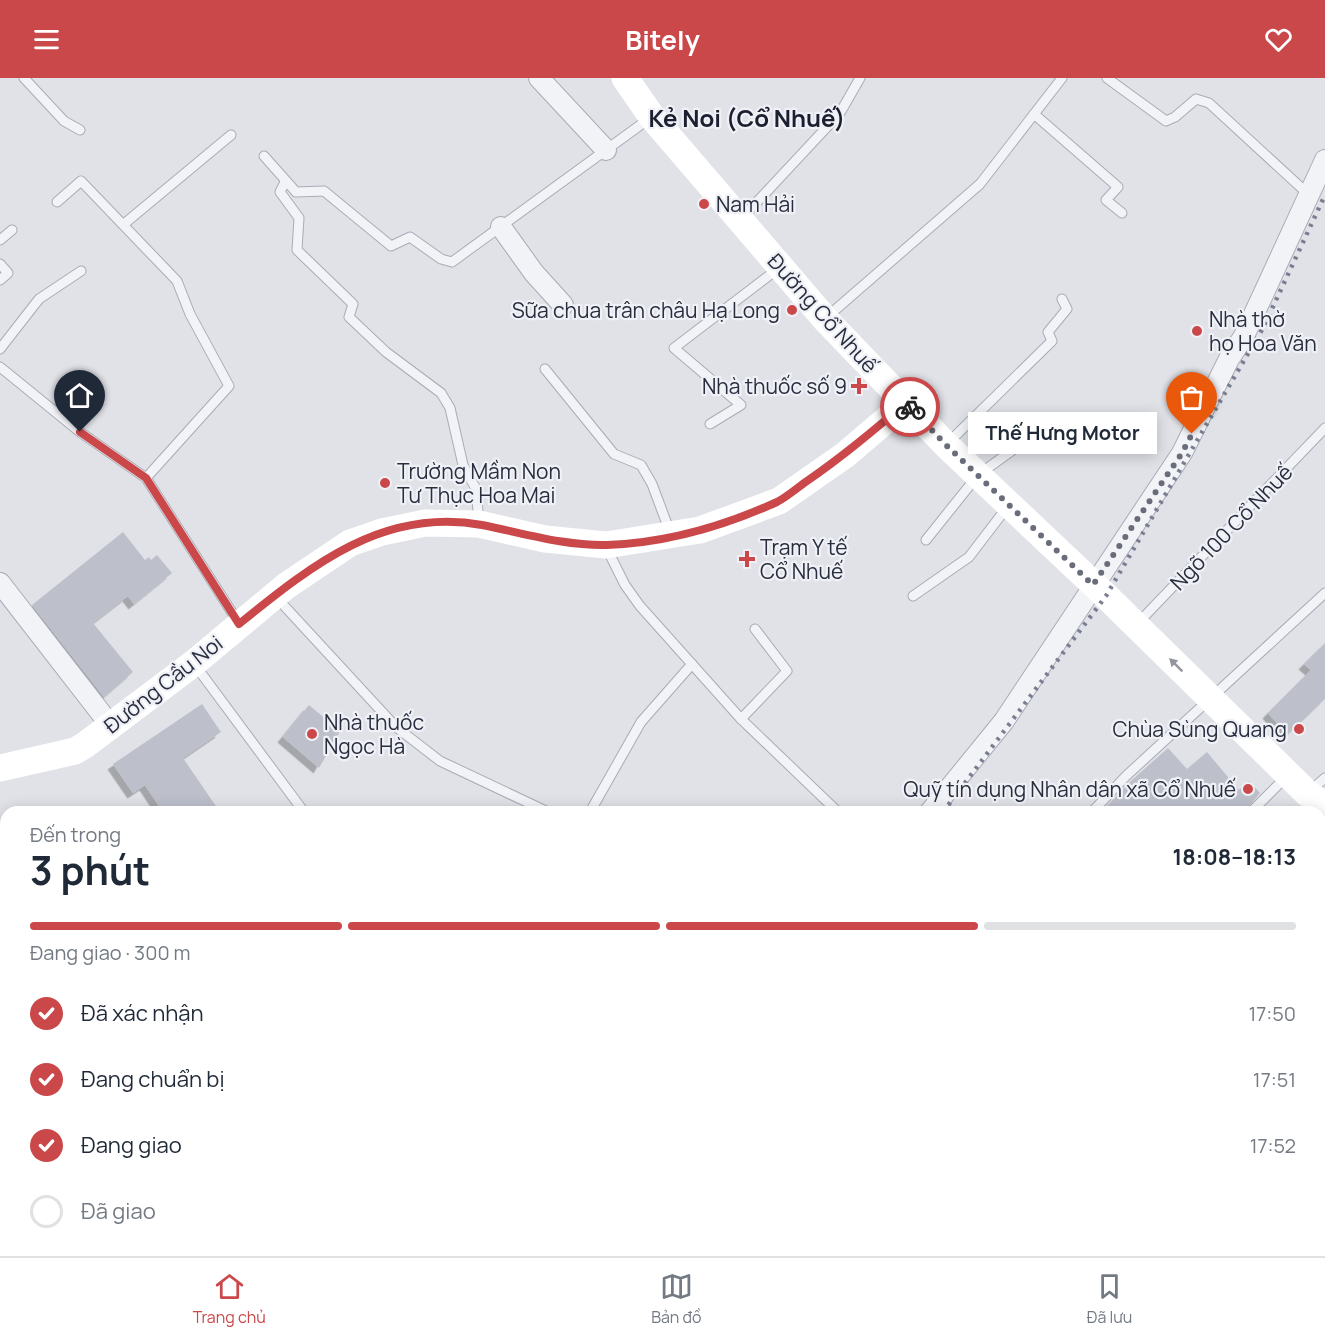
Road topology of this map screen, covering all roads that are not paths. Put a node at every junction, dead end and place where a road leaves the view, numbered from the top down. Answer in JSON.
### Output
{"nodes":[{"id":1,"x":24,"y":78,"type":"edge"},
{"id":2,"x":539,"y":78,"type":"edge"},
{"id":3,"x":625,"y":78,"type":"edge"},
{"id":4,"x":860,"y":78,"type":"edge"},
{"id":5,"x":1062,"y":78,"type":"edge"},
{"id":6,"x":1107,"y":78,"type":"edge"},
{"id":7,"x":1034,"y":114,"type":"junction"},
{"id":8,"x":652,"y":117,"type":"junction"},
{"id":9,"x":80,"y":130,"type":"dead end"},
{"id":10,"x":231,"y":135,"type":"dead end"},
{"id":11,"x":606,"y":150,"type":"junction"},
{"id":12,"x":264,"y":156,"type":"dead end"},
{"id":13,"x":1325,"y":160,"type":"edge"},
{"id":14,"x":285,"y":182,"type":"junction"},
{"id":15,"x":1308,"y":194,"type":"junction"},
{"id":16,"x":57,"y":202,"type":"dead end"},
{"id":17,"x":1122,"y":213,"type":"dead end"},
{"id":18,"x":740,"y":219,"type":"junction"},
{"id":19,"x":123,"y":224,"type":"junction"},
{"id":20,"x":501,"y":227,"type":"junction"},
{"id":21,"x":12,"y":230,"type":"dead end"},
{"id":22,"x":0,"y":240,"type":"edge"},
{"id":23,"x":0,"y":264,"type":"edge"},
{"id":24,"x":781,"y":266,"type":"junction"},
{"id":25,"x":81,"y":271,"type":"dead end"},
{"id":26,"x":0,"y":280,"type":"edge"},
{"id":27,"x":1062,"y":299,"type":"dead end"},
{"id":28,"x":563,"y":305,"type":"dead end"},
{"id":29,"x":825,"y":319,"type":"junction"},
{"id":30,"x":0,"y":350,"type":"edge"},
{"id":31,"x":0,"y":367,"type":"edge"},
{"id":32,"x":545,"y":369,"type":"dead end"},
{"id":33,"x":906,"y":403,"type":"junction"},
{"id":34,"x":710,"y":424,"type":"dead end"},
{"id":35,"x":1325,"y":428,"type":"edge"},
{"id":36,"x":1051,"y":435,"type":"dead end"},
{"id":37,"x":946,"y":445,"type":"junction"},
{"id":38,"x":978,"y":475,"type":"junction"},
{"id":39,"x":146,"y":478,"type":"junction"},
{"id":40,"x":1010,"y":505,"type":"junction"},
{"id":41,"x":479,"y":525,"type":"junction"},
{"id":42,"x":672,"y":537,"type":"junction"},
{"id":43,"x":926,"y":540,"type":"dead end"},
{"id":44,"x":606,"y":545,"type":"junction"},
{"id":45,"x":0,"y":583,"type":"edge"},
{"id":46,"x":1093,"y":585,"type":"junction"},
{"id":47,"x":1325,"y":593,"type":"edge"},
{"id":48,"x":275,"y":595,"type":"junction"},
{"id":49,"x":913,"y":596,"type":"dead end"},
{"id":50,"x":239,"y":624,"type":"junction"},
{"id":51,"x":1137,"y":625,"type":"junction"},
{"id":52,"x":755,"y":629,"type":"dead end"},
{"id":53,"x":194,"y":663,"type":"junction"},
{"id":54,"x":692,"y":664,"type":"junction"},
{"id":55,"x":1211,"y":700,"type":"junction"},
{"id":56,"x":741,"y":719,"type":"junction"},
{"id":57,"x":111,"y":726,"type":"junction"},
{"id":58,"x":0,"y":768,"type":"edge"},
{"id":59,"x":1311,"y":788,"type":"edge"},
{"id":60,"x":300,"y":806,"type":"edge"},
{"id":61,"x":535,"y":806,"type":"edge"},
{"id":62,"x":593,"y":806,"type":"edge"},
{"id":63,"x":831,"y":806,"type":"edge"},
{"id":64,"x":935,"y":806,"type":"edge"},
{"id":65,"x":1098,"y":806,"type":"edge"},
{"id":66,"x":1266,"y":806,"type":"edge"}],
"edges":[{"from":1,"to":9,"type":"lane"},
{"from":2,"to":11,"type":"street"},
{"from":3,"to":8,"type":"street","name":"Đường Cổ Nhuế"},
{"from":4,"to":18,"type":"lane"},
{"from":5,"to":7,"type":"lane"},
{"from":6,"to":15,"type":"lane"},
{"from":7,"to":17,"type":"lane"},
{"from":7,"to":29,"type":"lane"},
{"from":8,"to":11,"type":"lane"},
{"from":8,"to":18,"type":"street","name":"Đường Cổ Nhuế"},
{"from":10,"to":19,"type":"lane"},
{"from":11,"to":20,"type":"lane"},
{"from":12,"to":14,"type":"lane"},
{"from":13,"to":15,"type":"street"},
{"from":14,"to":20,"type":"lane"},
{"from":14,"to":41,"type":"lane"},
{"from":15,"to":46,"type":"street"},
{"from":16,"to":19,"type":"lane"},
{"from":18,"to":24,"type":"street","name":"Đường Cổ Nhuế"},
{"from":19,"to":39,"type":"lane"},
{"from":20,"to":28,"type":"street"},
{"from":21,"to":22,"type":"lane"},
{"from":23,"to":26,"type":"lane"},
{"from":24,"to":29,"type":"street","name":"Đường Cổ Nhuế"},
{"from":24,"to":34,"type":"lane"},
{"from":25,"to":30,"type":"lane"},
{"from":27,"to":37,"type":"lane"},
{"from":29,"to":33,"type":"street","name":"Đường Cổ Nhuế"},
{"from":31,"to":39,"type":"lane"},
{"from":32,"to":42,"type":"lane"},
{"from":33,"to":37,"type":"street","name":"Đường Cổ Nhuế"},
{"from":33,"to":42,"type":"street","name":"Đường Cầu Noi"},
{"from":35,"to":51,"type":"lane","name":"Ngõ 100 Cổ Nhuế"},
{"from":36,"to":38,"type":"lane"},
{"from":37,"to":38,"type":"street","name":"Đường Cổ Nhuế"},
{"from":38,"to":40,"type":"street","name":"Đường Cổ Nhuế"},
{"from":38,"to":43,"type":"lane"},
{"from":39,"to":50,"type":"lane"},
{"from":40,"to":46,"type":"street","name":"Đường Cổ Nhuế"},
{"from":40,"to":49,"type":"lane"},
{"from":41,"to":44,"type":"street","name":"Đường Cầu Noi"},
{"from":41,"to":48,"type":"street","name":"Đường Cầu Noi"},
{"from":42,"to":44,"type":"street","name":"Đường Cầu Noi"},
{"from":44,"to":54,"type":"lane"},
{"from":45,"to":57,"type":"street"},
{"from":46,"to":51,"type":"street","name":"Đường Cổ Nhuế"},
{"from":46,"to":64,"type":"street"},
{"from":47,"to":55,"type":"lane"},
{"from":48,"to":50,"type":"street","name":"Đường Cầu Noi"},
{"from":48,"to":61,"type":"lane"},
{"from":50,"to":53,"type":"street","name":"Đường Cầu Noi"},
{"from":55,"to":51,"type":"street","name":"Đường Cổ Nhuế","one_way":true},
{"from":52,"to":56,"type":"lane"},
{"from":53,"to":57,"type":"street","name":"Đường Cầu Noi"},
{"from":53,"to":60,"type":"lane"},
{"from":54,"to":56,"type":"lane"},
{"from":54,"to":62,"type":"lane"},
{"from":55,"to":59,"type":"street","name":"Đường Cổ Nhuế"},
{"from":55,"to":65,"type":"lane"},
{"from":56,"to":63,"type":"lane"},
{"from":57,"to":58,"type":"street","name":"Đường Cầu Noi"},
{"from":59,"to":66,"type":"lane"}]}
